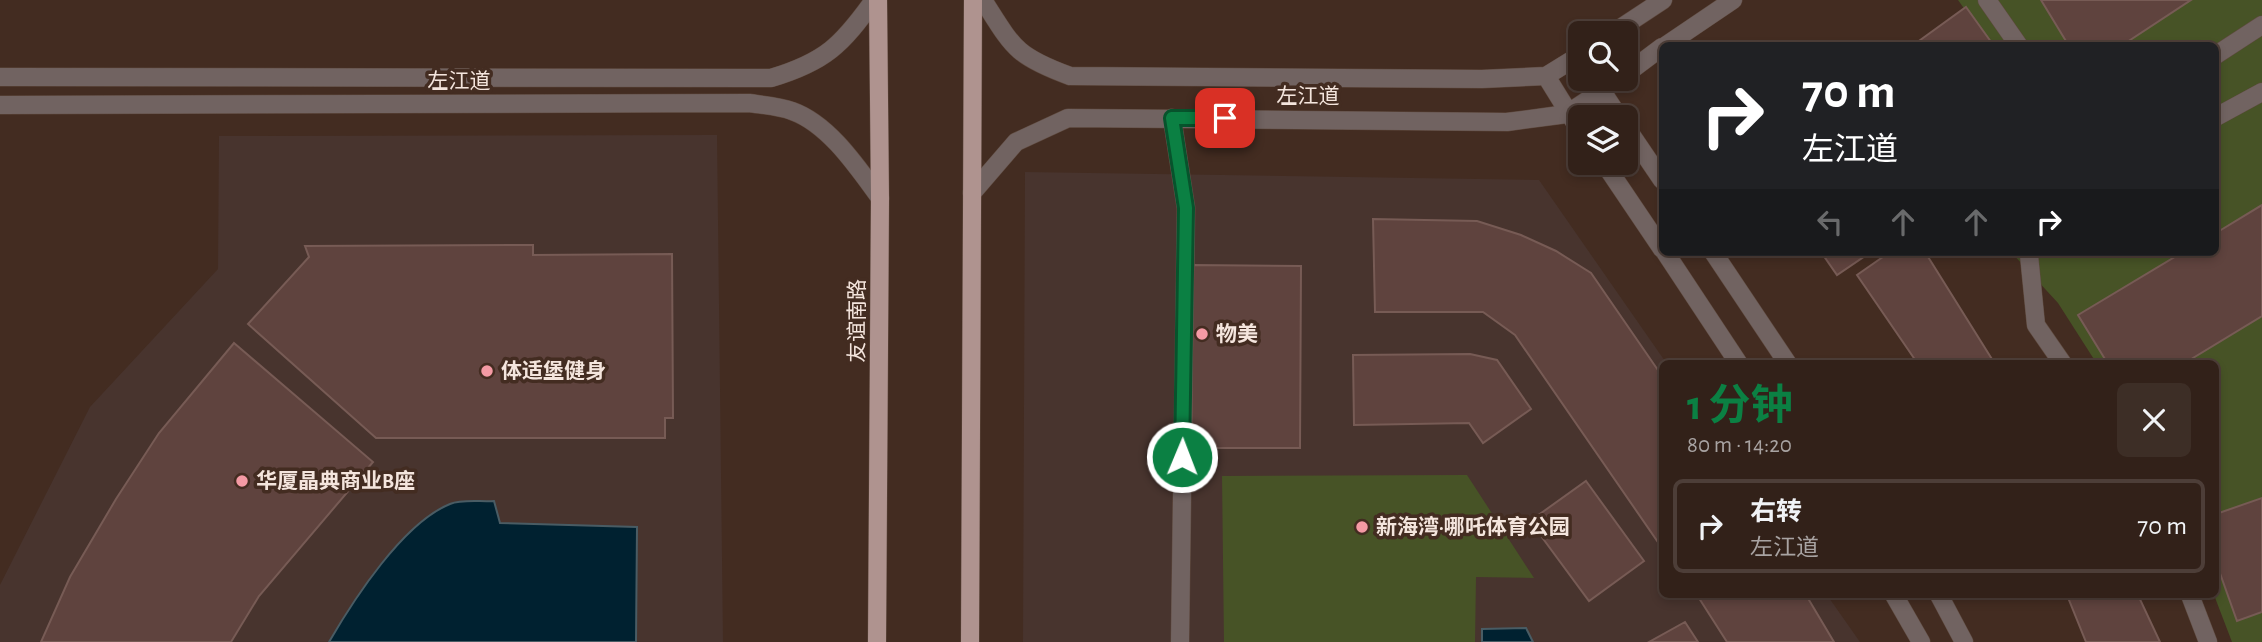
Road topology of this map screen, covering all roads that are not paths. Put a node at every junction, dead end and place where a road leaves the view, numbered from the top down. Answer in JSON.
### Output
{"nodes":[{"id":1,"x":876,"y":0,"type":"edge"},
{"id":2,"x":973,"y":0,"type":"edge"},
{"id":3,"x":983,"y":0,"type":"edge"},
{"id":4,"x":1663,"y":0,"type":"edge"},
{"id":5,"x":1733,"y":0,"type":"edge"},
{"id":6,"x":1987,"y":0,"type":"edge"},
{"id":7,"x":1631,"y":21,"type":"edge"},
{"id":8,"x":2262,"y":25,"type":"edge"},
{"id":9,"x":1670,"y":42,"type":"edge"},
{"id":10,"x":2016,"y":42,"type":"edge"},
{"id":11,"x":1659,"y":50,"type":"edge"},
{"id":12,"x":2219,"y":53,"type":"edge"},
{"id":13,"x":1568,"y":62,"type":"edge"},
{"id":14,"x":1638,"y":65,"type":"edge"},
{"id":15,"x":1546,"y":76,"type":"junction"},
{"id":16,"x":0,"y":77,"type":"edge"},
{"id":17,"x":1592,"y":91,"type":"edge"},
{"id":18,"x":2262,"y":92,"type":"edge"},
{"id":19,"x":0,"y":104,"type":"edge"},
{"id":20,"x":1567,"y":114,"type":"junction"},
{"id":21,"x":2219,"y":115,"type":"edge"},
{"id":22,"x":1172,"y":118,"type":"junction"},
{"id":23,"x":1638,"y":145,"type":"edge"},
{"id":24,"x":1612,"y":175,"type":"edge"},
{"id":25,"x":1659,"y":176,"type":"edge"},
{"id":26,"x":972,"y":193,"type":"junction"},
{"id":27,"x":880,"y":198,"type":"junction"},
{"id":28,"x":1659,"y":243,"type":"edge"},
{"id":29,"x":1668,"y":256,"type":"edge"},
{"id":30,"x":1716,"y":256,"type":"edge"},
{"id":31,"x":2029,"y":256,"type":"edge"},
{"id":32,"x":1736,"y":360,"type":"edge"},
{"id":33,"x":1785,"y":360,"type":"edge"},
{"id":34,"x":2060,"y":360,"type":"edge"},
{"id":35,"x":1896,"y":598,"type":"edge"},
{"id":36,"x":1941,"y":598,"type":"edge"},
{"id":37,"x":2191,"y":598,"type":"edge"},
{"id":38,"x":877,"y":642,"type":"edge"},
{"id":39,"x":970,"y":642,"type":"edge"},
{"id":40,"x":1181,"y":642,"type":"edge"},
{"id":41,"x":1921,"y":642,"type":"edge"},
{"id":42,"x":1964,"y":642,"type":"edge"},
{"id":43,"x":2208,"y":642,"type":"edge"}],
"edges":[{"from":1,"to":16,"type":"street","name":"左江道"},
{"from":1,"to":27,"type":"main road","name":"友谊南路"},
{"from":2,"to":26,"type":"main road"},
{"from":3,"to":15,"type":"street","name":"左江道"},
{"from":4,"to":7,"type":"street"},
{"from":5,"to":9,"type":"street"},
{"from":6,"to":10,"type":"street"},
{"from":8,"to":12,"type":"street"},
{"from":11,"to":14,"type":"street"},
{"from":13,"to":15,"type":"street","name":"左江道"},
{"from":15,"to":20,"type":"street"},
{"from":17,"to":20,"type":"street","name":"左江道"},
{"from":18,"to":21,"type":"street"},
{"from":19,"to":27,"type":"street","name":"左江道"},
{"from":20,"to":22,"type":"street","name":"左江道"},
{"from":22,"to":26,"type":"street","name":"左江道"},
{"from":22,"to":40,"type":"street"},
{"from":23,"to":25,"type":"street"},
{"from":24,"to":28,"type":"street"},
{"from":26,"to":39,"type":"main road"},
{"from":27,"to":38,"type":"main road","name":"友谊南路"},
{"from":29,"to":32,"type":"street"},
{"from":30,"to":33,"type":"street"},
{"from":31,"to":34,"type":"street"},
{"from":35,"to":41,"type":"street"},
{"from":36,"to":42,"type":"street"},
{"from":37,"to":43,"type":"street"}]}
